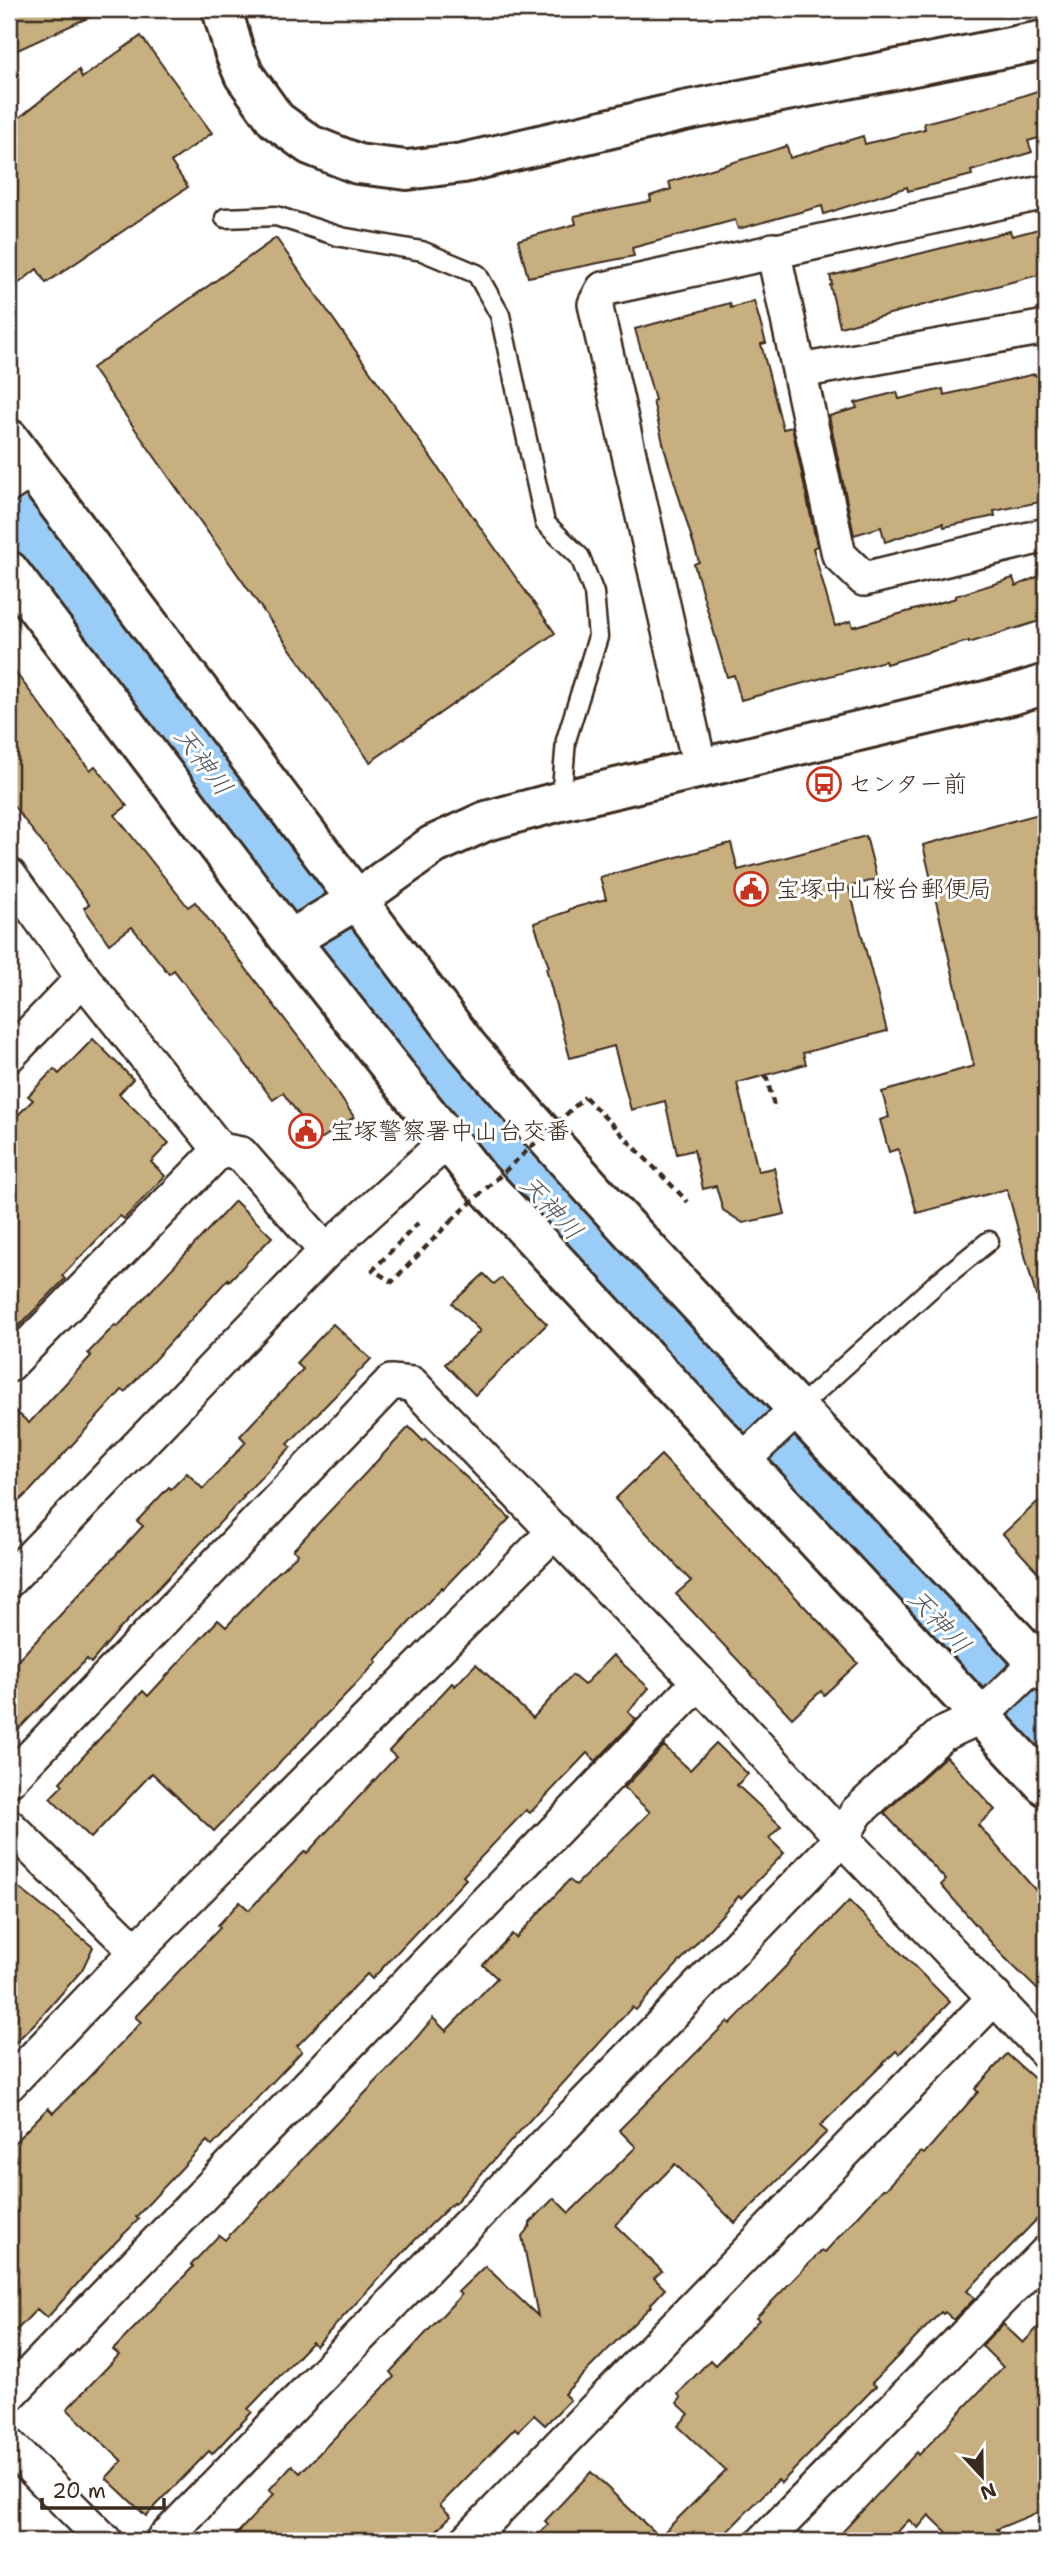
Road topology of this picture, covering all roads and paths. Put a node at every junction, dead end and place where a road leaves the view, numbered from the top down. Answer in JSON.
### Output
{"nodes":[{"id":1,"x":222,"y":9,"type":"edge"},
{"id":2,"x":1046,"y":40,"type":"edge"},
{"id":3,"x":1046,"y":192,"type":"edge"},
{"id":4,"x":225,"y":218,"type":"dead end"},
{"id":5,"x":773,"y":250,"type":"junction"},
{"id":6,"x":1046,"y":327,"type":"edge"},
{"id":7,"x":800,"y":371,"type":"junction"},
{"id":8,"x":9,"y":439,"type":"edge"},
{"id":9,"x":21,"y":477,"type":"edge"},
{"id":10,"x":1046,"y":535,"type":"edge"},
{"id":11,"x":9,"y":571,"type":"edge"},
{"id":12,"x":1046,"y":684,"type":"edge"},
{"id":13,"x":701,"y":768,"type":"junction"},
{"id":14,"x":561,"y":801,"type":"junction"},
{"id":15,"x":9,"y":875,"type":"edge"},
{"id":16,"x":350,"y":903,"type":"junction"},
{"id":17,"x":298,"y":936,"type":"junction"},
{"id":18,"x":83,"y":978,"type":"junction"},
{"id":19,"x":9,"y":1055,"type":"edge"},
{"id":20,"x":766,"y":1075,"type":"dead end"},
{"id":21,"x":775,"y":1110,"type":"dead end"},
{"id":22,"x":447,"y":1140,"type":"junction"},
{"id":23,"x":220,"y":1150,"type":"junction"},
{"id":24,"x":688,"y":1202,"type":"dead end"},
{"id":25,"x":419,"y":1222,"type":"dead end"},
{"id":26,"x":989,"y":1241,"type":"dead end"},
{"id":27,"x":326,"y":1251,"type":"junction"},
{"id":28,"x":9,"y":1365,"type":"edge"},
{"id":29,"x":769,"y":1436,"type":"junction"},
{"id":30,"x":555,"y":1531,"type":"junction"},
{"id":31,"x":9,"y":1580,"type":"edge"},
{"id":32,"x":1042,"y":1667,"type":"edge"},
{"id":33,"x":699,"y":1682,"type":"junction"},
{"id":34,"x":980,"y":1717,"type":"junction"},
{"id":35,"x":9,"y":1780,"type":"edge"},
{"id":36,"x":1046,"y":1786,"type":"edge"},
{"id":37,"x":9,"y":1826,"type":"edge"},
{"id":38,"x":842,"y":1838,"type":"junction"},
{"id":39,"x":136,"y":1951,"type":"junction"},
{"id":40,"x":995,"y":1997,"type":"junction"},
{"id":41,"x":1046,"y":2052,"type":"edge"},
{"id":42,"x":9,"y":2084,"type":"edge"},
{"id":43,"x":1046,"y":2253,"type":"edge"},
{"id":44,"x":9,"y":2395,"type":"edge"},
{"id":45,"x":9,"y":2445,"type":"edge"},
{"id":46,"x":105,"y":2541,"type":"edge"},
{"id":47,"x":162,"y":2541,"type":"edge"},
{"id":48,"x":467,"y":2541,"type":"edge"},
{"id":49,"x":764,"y":2541,"type":"edge"}],
"edges":[{"from":1,"to":2,"type":"street"},
{"from":3,"to":5,"type":"street"},
{"from":4,"to":14,"type":"lane"},
{"from":5,"to":7,"type":"street"},
{"from":5,"to":13,"type":"street"},
{"from":6,"to":7,"type":"street"},
{"from":7,"to":10,"type":"street"},
{"from":8,"to":9,"type":"street"},
{"from":9,"to":16,"type":"street"},
{"from":11,"to":17,"type":"street"},
{"from":12,"to":13,"type":"street"},
{"from":13,"to":14,"type":"street"},
{"from":14,"to":16,"type":"street"},
{"from":15,"to":18,"type":"street"},
{"from":16,"to":17,"type":"street"},
{"from":16,"to":29,"type":"street"},
{"from":17,"to":22,"type":"street"},
{"from":18,"to":19,"type":"street"},
{"from":18,"to":23,"type":"street"},
{"from":20,"to":21,"type":"path"},
{"from":22,"to":27,"type":"street"},
{"from":22,"to":29,"type":"street"},
{"from":23,"to":27,"type":"street"},
{"from":23,"to":28,"type":"street"},
{"from":24,"to":25,"type":"path","bridge":true},
{"from":26,"to":29,"type":"lane"},
{"from":27,"to":31,"type":"street"},
{"from":29,"to":32,"type":"street"},
{"from":29,"to":34,"type":"street"},
{"from":30,"to":33,"type":"street"},
{"from":30,"to":35,"type":"street"},
{"from":30,"to":39,"type":"street"},
{"from":32,"to":34,"type":"street"},
{"from":33,"to":38,"type":"street"},
{"from":33,"to":44,"type":"street"},
{"from":34,"to":36,"type":"street"},
{"from":34,"to":38,"type":"street"},
{"from":37,"to":39,"type":"street"},
{"from":38,"to":40,"type":"street"},
{"from":38,"to":47,"type":"street"},
{"from":39,"to":42,"type":"street"},
{"from":40,"to":41,"type":"street"},
{"from":40,"to":48,"type":"street"},
{"from":43,"to":49,"type":"street"},
{"from":45,"to":46,"type":"street"}]}
